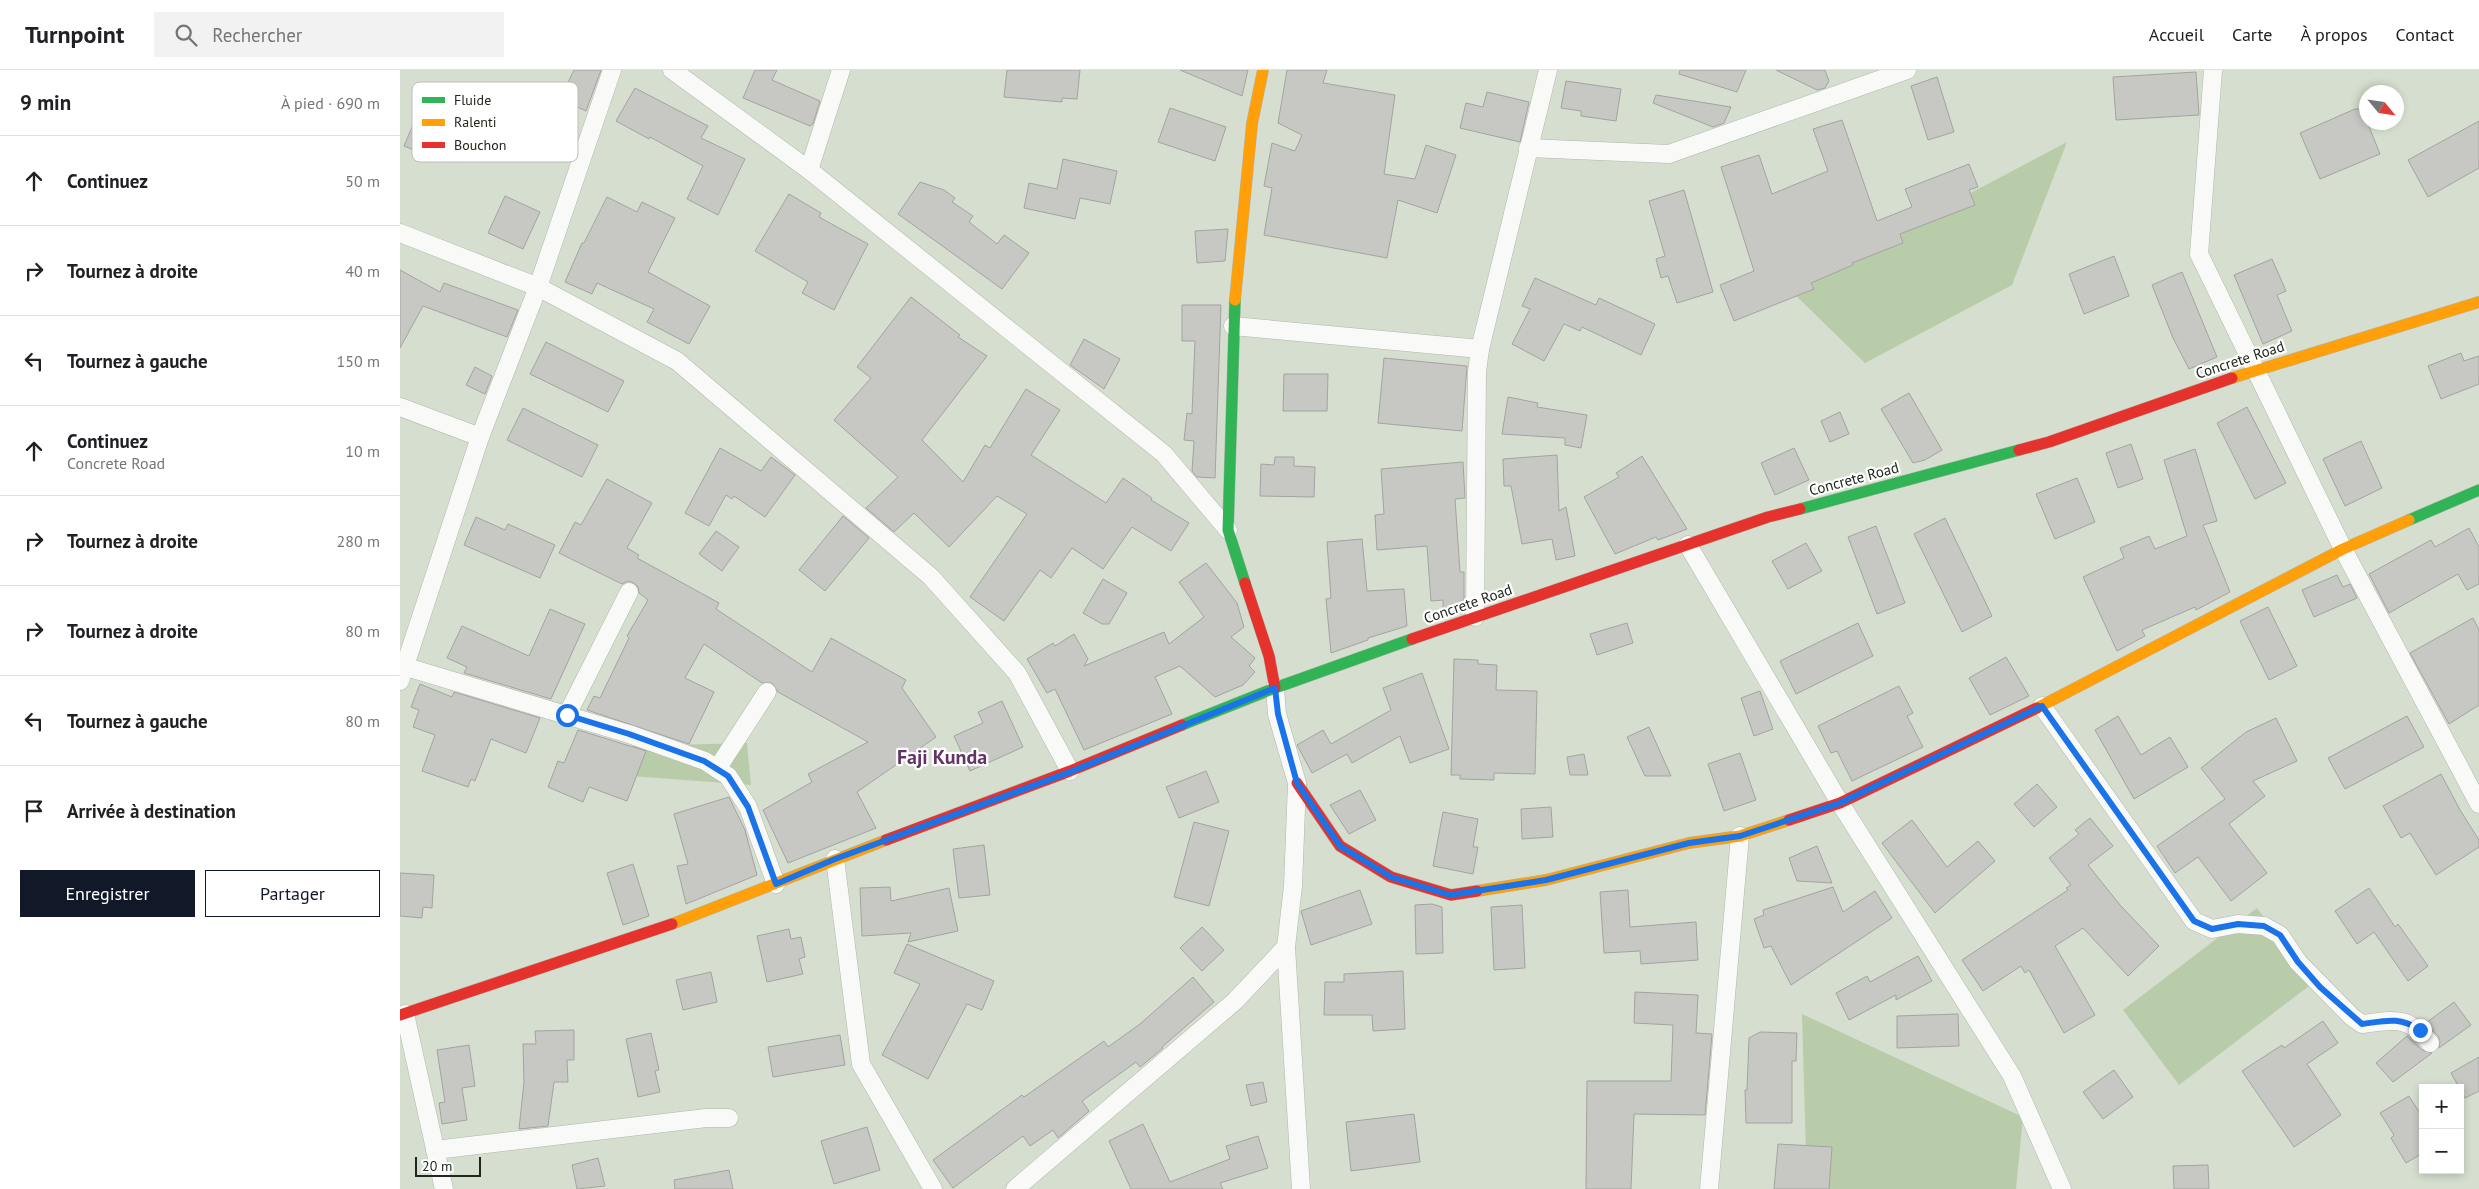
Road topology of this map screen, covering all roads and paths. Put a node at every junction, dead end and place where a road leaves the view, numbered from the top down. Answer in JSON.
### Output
{"nodes":[{"id":1,"x":612,"y":70,"type":"edge"},
{"id":2,"x":672,"y":70,"type":"edge"},
{"id":3,"x":841,"y":70,"type":"edge"},
{"id":4,"x":1263,"y":70,"type":"edge"},
{"id":5,"x":1548,"y":70,"type":"edge"},
{"id":6,"x":1907,"y":70,"type":"edge"},
{"id":7,"x":2213,"y":70,"type":"edge"},
{"id":8,"x":1528,"y":148,"type":"junction"},
{"id":9,"x":809,"y":170,"type":"junction"},
{"id":10,"x":400,"y":232,"type":"edge"},
{"id":11,"x":538,"y":287,"type":"junction"},
{"id":12,"x":2479,"y":302,"type":"edge"},
{"id":13,"x":1233,"y":326,"type":"junction"},
{"id":14,"x":1480,"y":349,"type":"junction"},
{"id":15,"x":2256,"y":369,"type":"junction"},
{"id":16,"x":400,"y":407,"type":"edge"},
{"id":17,"x":480,"y":437,"type":"junction"},
{"id":18,"x":2479,"y":490,"type":"edge"},
{"id":19,"x":1228,"y":530,"type":"junction"},
{"id":20,"x":1688,"y":545,"type":"junction"},
{"id":21,"x":2344,"y":549,"type":"junction"},
{"id":22,"x":628,"y":592,"type":"dead end"},
{"id":23,"x":1475,"y":617,"type":"junction"},
{"id":24,"x":401,"y":671,"type":"edge"},
{"id":25,"x":1275,"y":688,"type":"junction"},
{"id":26,"x":767,"y":692,"type":"dead end"},
{"id":27,"x":2042,"y":706,"type":"junction"},
{"id":28,"x":567,"y":715,"type":"junction"},
{"id":29,"x":717,"y":769,"type":"junction"},
{"id":30,"x":1070,"y":772,"type":"junction"},
{"id":31,"x":1297,"y":783,"type":"junction"},
{"id":32,"x":2476,"y":793,"type":"edge"},
{"id":33,"x":1840,"y":803,"type":"junction"},
{"id":34,"x":1740,"y":836,"type":"junction"},
{"id":35,"x":835,"y":859,"type":"junction"},
{"id":36,"x":776,"y":884,"type":"junction"},
{"id":37,"x":1286,"y":947,"type":"junction"},
{"id":38,"x":403,"y":1015,"type":"edge"},
{"id":39,"x":2430,"y":1043,"type":"dead end"},
{"id":40,"x":729,"y":1118,"type":"dead end"},
{"id":41,"x":435,"y":1150,"type":"junction"},
{"id":42,"x":444,"y":1189,"type":"edge"},
{"id":43,"x":933,"y":1189,"type":"edge"},
{"id":44,"x":1015,"y":1189,"type":"edge"},
{"id":45,"x":1300,"y":1189,"type":"edge"},
{"id":46,"x":1709,"y":1189,"type":"edge"},
{"id":47,"x":2062,"y":1189,"type":"edge"}],
"edges":[{"from":1,"to":11,"type":"street"},
{"from":2,"to":9,"type":"street"},
{"from":3,"to":9,"type":"street"},
{"from":4,"to":13,"type":"street"},
{"from":5,"to":8,"type":"street"},
{"from":6,"to":8,"type":"street"},
{"from":7,"to":15,"type":"street"},
{"from":8,"to":14,"type":"street"},
{"from":9,"to":19,"type":"street"},
{"from":10,"to":11,"type":"street"},
{"from":11,"to":17,"type":"street"},
{"from":11,"to":30,"type":"street"},
{"from":12,"to":15,"type":"street","name":"Concrete Road"},
{"from":13,"to":14,"type":"street"},
{"from":13,"to":19,"type":"street"},
{"from":14,"to":23,"type":"street"},
{"from":15,"to":20,"type":"street","name":"Concrete Road"},
{"from":15,"to":21,"type":"street"},
{"from":16,"to":17,"type":"street"},
{"from":17,"to":24,"type":"street"},
{"from":18,"to":21,"type":"street"},
{"from":19,"to":25,"type":"street"},
{"from":20,"to":23,"type":"street","name":"Concrete Road"},
{"from":20,"to":33,"type":"street"},
{"from":21,"to":27,"type":"street"},
{"from":21,"to":32,"type":"street"},
{"from":22,"to":28,"type":"street"},
{"from":23,"to":25,"type":"street","name":"Concrete Road"},
{"from":24,"to":28,"type":"street"},
{"from":25,"to":30,"type":"street","name":"Concrete Road"},
{"from":25,"to":31,"type":"street"},
{"from":26,"to":29,"type":"street"},
{"from":27,"to":33,"type":"street"},
{"from":27,"to":39,"type":"street"},
{"from":28,"to":29,"type":"street"},
{"from":29,"to":36,"type":"street"},
{"from":30,"to":35,"type":"street","name":"Concrete Road"},
{"from":31,"to":34,"type":"street"},
{"from":31,"to":37,"type":"street"},
{"from":33,"to":34,"type":"street"},
{"from":33,"to":47,"type":"street"},
{"from":34,"to":46,"type":"street"},
{"from":35,"to":36,"type":"street","name":"Concrete Road"},
{"from":35,"to":43,"type":"street"},
{"from":36,"to":38,"type":"street","name":"Concrete Road"},
{"from":37,"to":44,"type":"street"},
{"from":37,"to":45,"type":"street"},
{"from":38,"to":41,"type":"street"},
{"from":40,"to":41,"type":"street"},
{"from":41,"to":42,"type":"street"}]}
